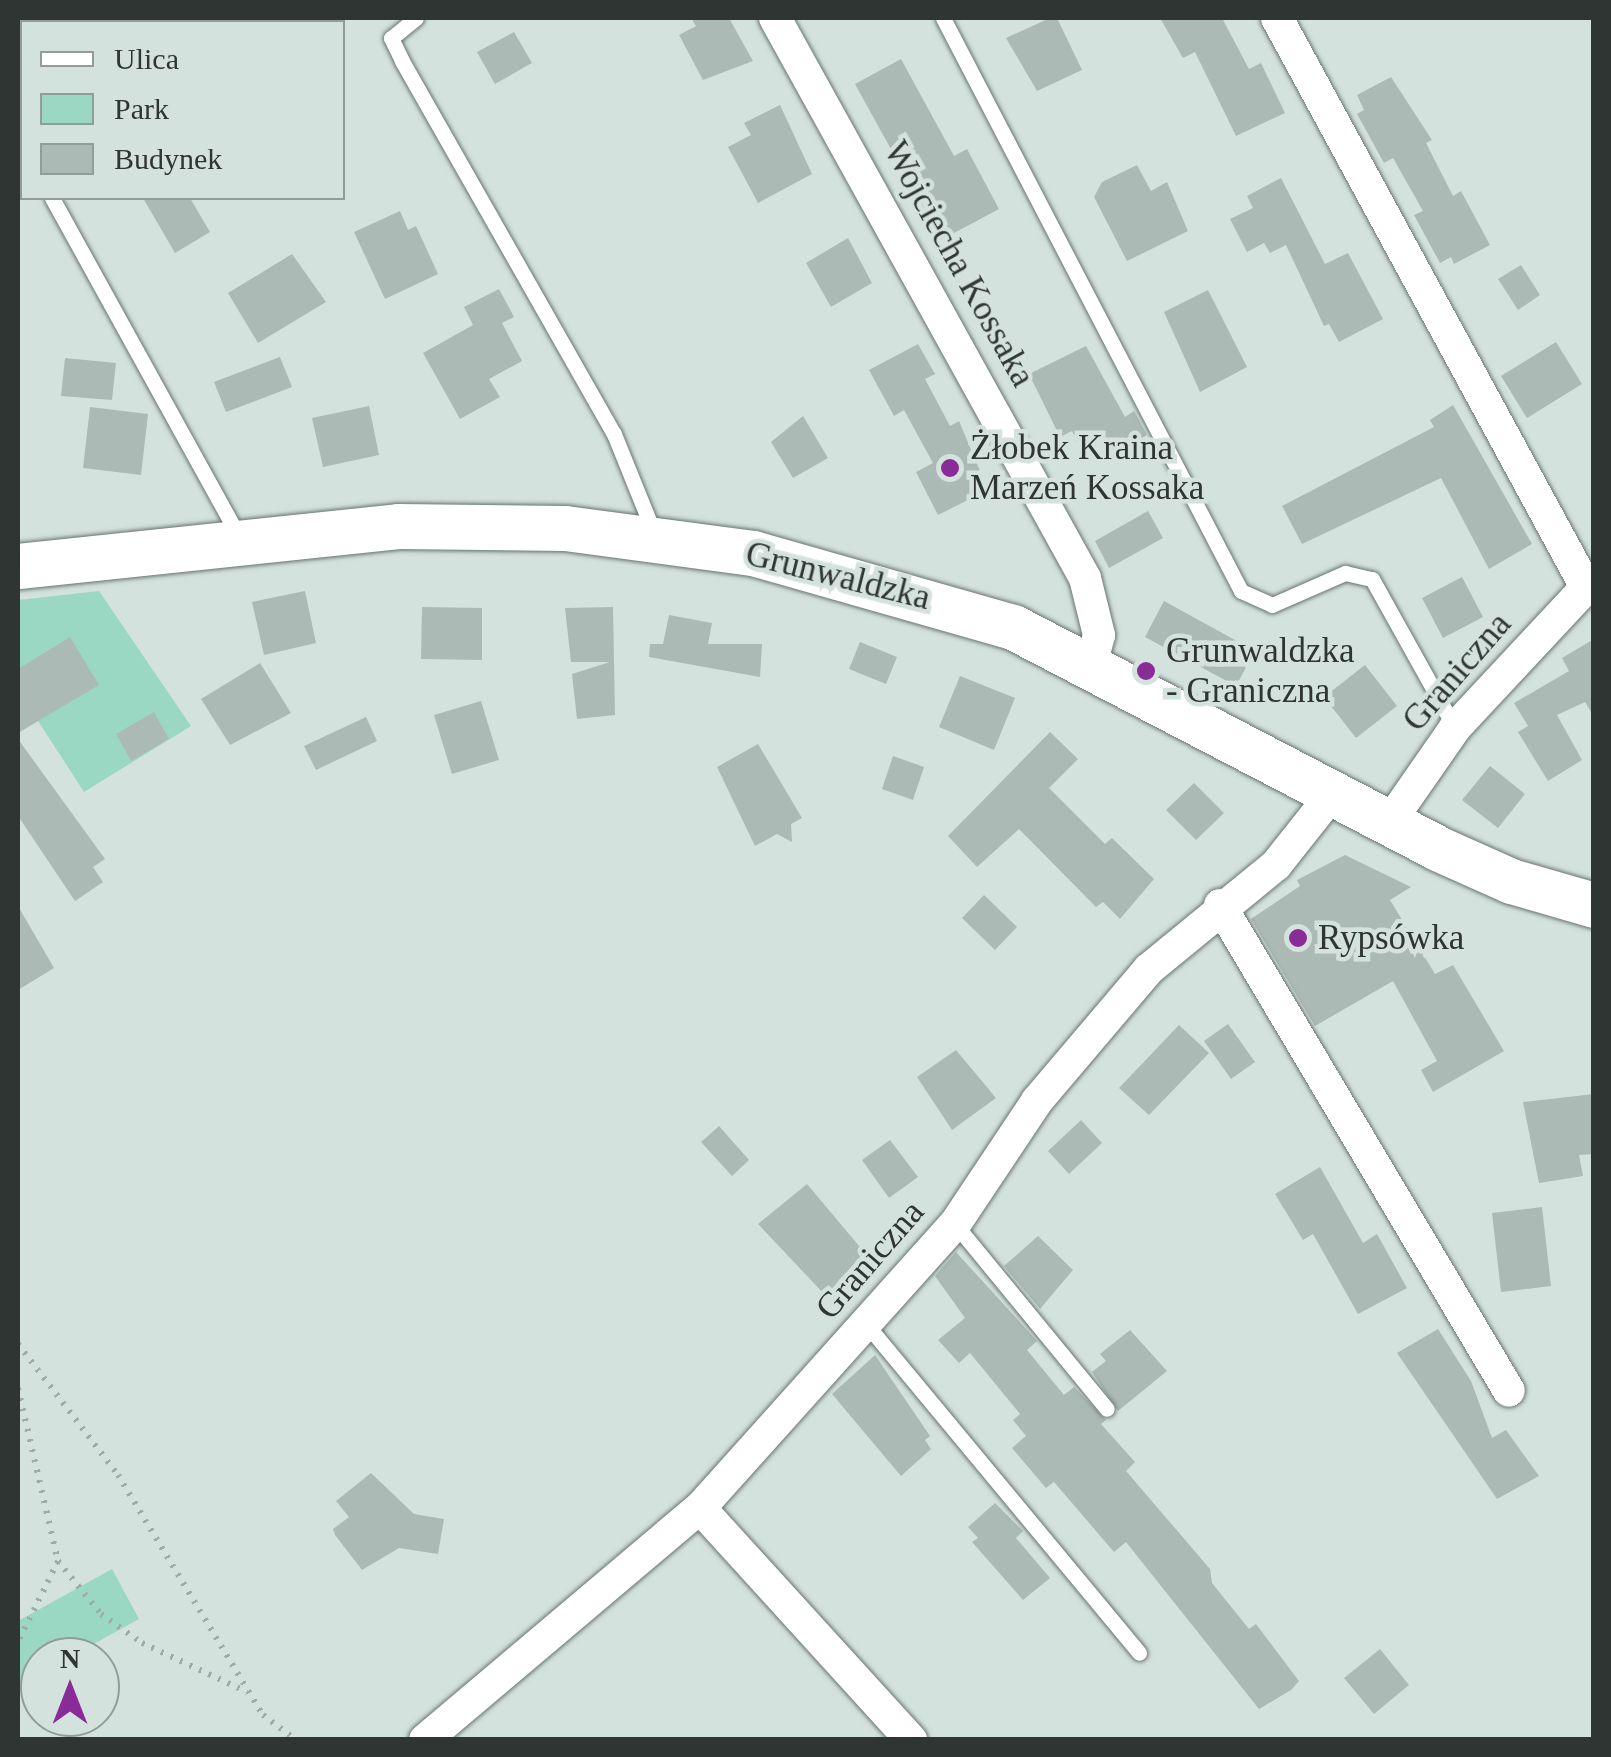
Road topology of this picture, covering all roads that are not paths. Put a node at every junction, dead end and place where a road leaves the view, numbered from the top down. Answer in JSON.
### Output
{"nodes":[{"id":1,"x":416,"y":18,"type":"edge"},
{"id":2,"x":774,"y":18,"type":"edge"},
{"id":3,"x":943,"y":18,"type":"edge"},
{"id":4,"x":1276,"y":18,"type":"edge"},
{"id":5,"x":53,"y":200,"type":"edge"},
{"id":6,"x":656,"y":536,"type":"junction"},
{"id":7,"x":242,"y":541,"type":"junction"},
{"id":8,"x":18,"y":566,"type":"edge"},
{"id":9,"x":1590,"y":583,"type":"edge"},
{"id":10,"x":1091,"y":664,"type":"junction"},
{"id":11,"x":1455,"y":728,"type":"junction"},
{"id":12,"x":1333,"y":793,"type":"junction"},
{"id":13,"x":1389,"y":823,"type":"junction"},
{"id":14,"x":1594,"y":904,"type":"edge"},
{"id":15,"x":1220,"y":906,"type":"junction"},
{"id":16,"x":955,"y":1224,"type":"junction"},
{"id":17,"x":867,"y":1325,"type":"junction"},
{"id":18,"x":1509,"y":1391,"type":"dead end"},
{"id":19,"x":1107,"y":1409,"type":"dead end"},
{"id":20,"x":700,"y":1508,"type":"junction"},
{"id":21,"x":1139,"y":1653,"type":"dead end"},
{"id":22,"x":425,"y":1740,"type":"edge"},
{"id":23,"x":912,"y":1740,"type":"edge"}],
"edges":[{"from":1,"to":6,"type":"lane"},
{"from":2,"to":10,"type":"street","name":"Wojciecha Kossaka"},
{"from":3,"to":11,"type":"lane"},
{"from":4,"to":9,"type":"street"},
{"from":5,"to":7,"type":"lane"},
{"from":6,"to":7,"type":"street","name":"Grunwaldzka"},
{"from":6,"to":10,"type":"street","name":"Grunwaldzka"},
{"from":7,"to":8,"type":"street","name":"Grunwaldzka"},
{"from":9,"to":11,"type":"street","name":"Graniczna"},
{"from":10,"to":12,"type":"street","name":"Grunwaldzka"},
{"from":11,"to":13,"type":"street","name":"Graniczna"},
{"from":12,"to":13,"type":"street","name":"Grunwaldzka"},
{"from":12,"to":15,"type":"street","name":"Graniczna"},
{"from":13,"to":14,"type":"street","name":"Grunwaldzka"},
{"from":15,"to":16,"type":"street","name":"Graniczna"},
{"from":15,"to":18,"type":"street"},
{"from":16,"to":17,"type":"street","name":"Graniczna"},
{"from":16,"to":19,"type":"lane"},
{"from":17,"to":20,"type":"street","name":"Graniczna"},
{"from":17,"to":21,"type":"lane"},
{"from":20,"to":22,"type":"street","name":"Graniczna"},
{"from":20,"to":23,"type":"street"}]}
